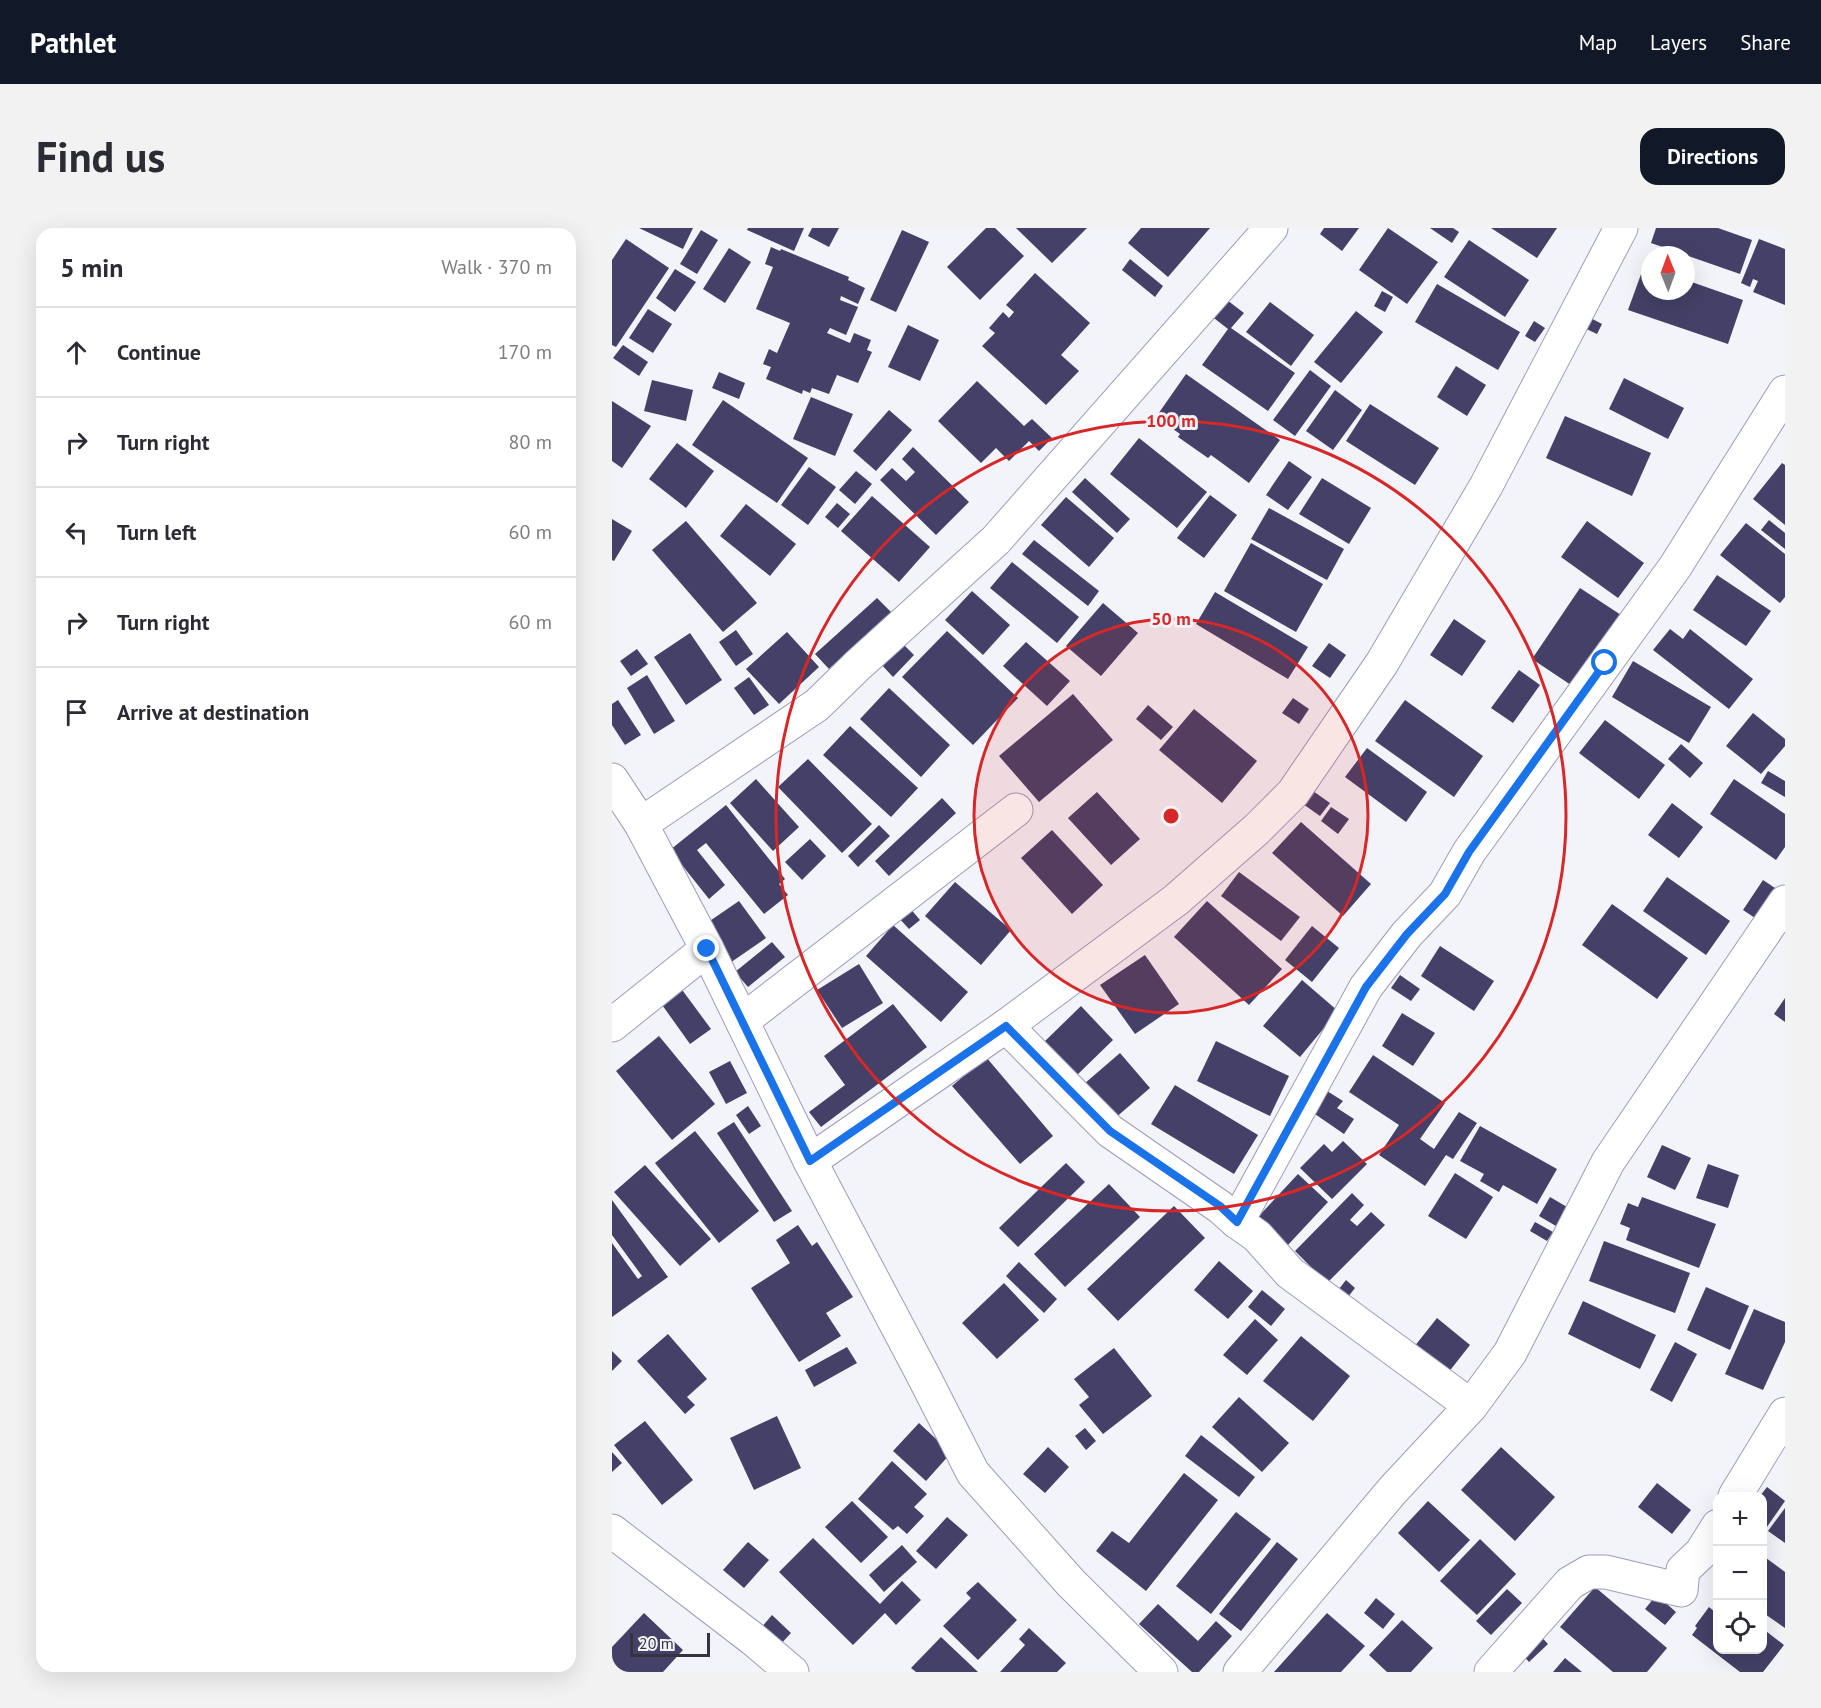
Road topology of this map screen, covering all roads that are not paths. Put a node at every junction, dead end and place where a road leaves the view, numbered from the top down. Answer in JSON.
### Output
{"nodes":[{"id":1,"x":1271,"y":228,"type":"edge"},
{"id":2,"x":1621,"y":228,"type":"edge"},
{"id":3,"x":1785,"y":392,"type":"edge"},
{"id":4,"x":612,"y":780,"type":"edge"},
{"id":5,"x":1016,"y":810,"type":"dead end"},
{"id":6,"x":641,"y":824,"type":"junction"},
{"id":7,"x":1785,"y":902,"type":"edge"},
{"id":8,"x":707,"y":949,"type":"junction"},
{"id":9,"x":742,"y":1022,"type":"junction"},
{"id":10,"x":612,"y":1025,"type":"edge"},
{"id":11,"x":1006,"y":1026,"type":"junction"},
{"id":12,"x":810,"y":1161,"type":"junction"},
{"id":13,"x":1237,"y":1222,"type":"junction"},
{"id":14,"x":1471,"y":1406,"type":"junction"},
{"id":15,"x":1785,"y":1414,"type":"edge"},
{"id":16,"x":1738,"y":1492,"type":"edge"},
{"id":17,"x":612,"y":1531,"type":"edge"},
{"id":18,"x":1713,"y":1534,"type":"edge"},
{"id":19,"x":792,"y":1672,"type":"edge"},
{"id":20,"x":1161,"y":1672,"type":"edge"},
{"id":21,"x":1240,"y":1672,"type":"edge"},
{"id":22,"x":1491,"y":1672,"type":"edge"}],
"edges":[{"from":1,"to":6,"type":"street"},
{"from":2,"to":11,"type":"street"},
{"from":3,"to":13,"type":"street"},
{"from":4,"to":6,"type":"street"},
{"from":5,"to":9,"type":"street"},
{"from":6,"to":8,"type":"street"},
{"from":7,"to":14,"type":"street"},
{"from":8,"to":9,"type":"street"},
{"from":8,"to":10,"type":"street"},
{"from":9,"to":12,"type":"street"},
{"from":11,"to":12,"type":"street"},
{"from":11,"to":13,"type":"street"},
{"from":12,"to":20,"type":"street"},
{"from":13,"to":14,"type":"street"},
{"from":14,"to":21,"type":"street"},
{"from":15,"to":16,"type":"street"},
{"from":17,"to":19,"type":"street"},
{"from":18,"to":22,"type":"street"}]}
